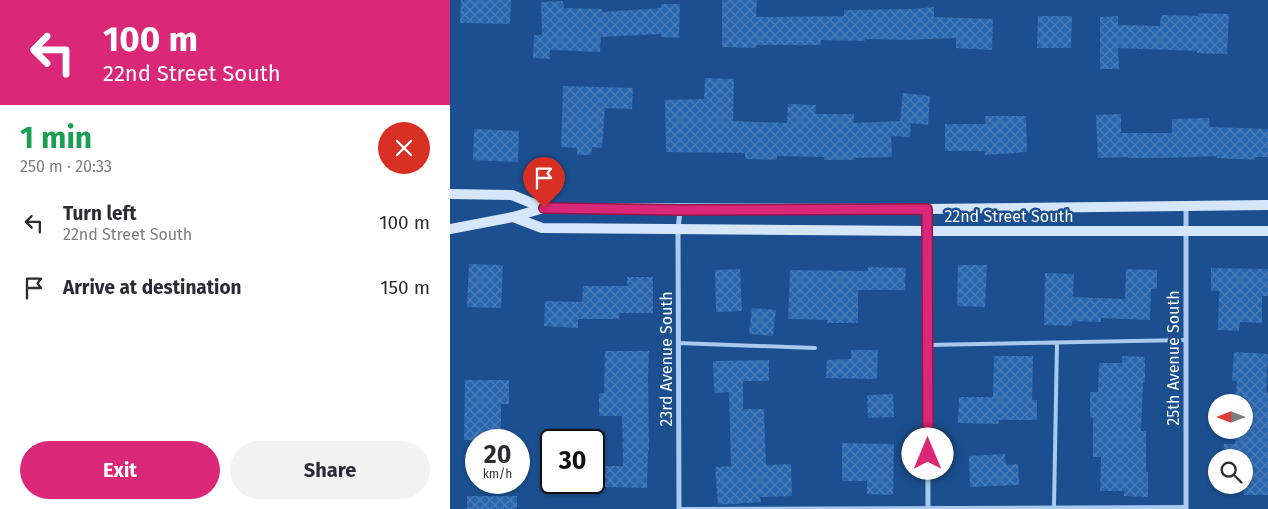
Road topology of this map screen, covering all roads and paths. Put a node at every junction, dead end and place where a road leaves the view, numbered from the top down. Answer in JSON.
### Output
{"nodes":[{"id":1,"x":450,"y":194,"type":"edge"},
{"id":2,"x":1268,"y":205,"type":"edge"},
{"id":3,"x":1186,"y":206,"type":"junction"},
{"id":4,"x":544,"y":208,"type":"junction"},
{"id":5,"x":927,"y":209,"type":"junction"},
{"id":6,"x":680,"y":210,"type":"junction"},
{"id":7,"x":512,"y":218,"type":"junction"},
{"id":8,"x":450,"y":229,"type":"edge"},
{"id":9,"x":678,"y":230,"type":"junction"},
{"id":10,"x":926,"y":231,"type":"junction"},
{"id":11,"x":1185,"y":231,"type":"junction"},
{"id":12,"x":1268,"y":231,"type":"edge"},
{"id":13,"x":1186,"y":340,"type":"junction"},
{"id":14,"x":678,"y":343,"type":"junction"},
{"id":15,"x":1057,"y":343,"type":"junction"},
{"id":16,"x":927,"y":345,"type":"junction"},
{"id":17,"x":815,"y":348,"type":"dead end"},
{"id":18,"x":1054,"y":507,"type":"junction"},
{"id":19,"x":928,"y":508,"type":"edge"},
{"id":20,"x":1186,"y":508,"type":"edge"},
{"id":21,"x":680,"y":509,"type":"edge"}],
"edges":[{"from":1,"to":4,"type":"street"},
{"from":2,"to":3,"type":"street","name":"22nd Street South"},
{"from":3,"to":5,"type":"street","name":"22nd Street South"},
{"from":3,"to":11,"type":"street","name":"25th Avenue South"},
{"from":4,"to":6,"type":"street","name":"22nd Street South"},
{"from":4,"to":7,"type":"street","name":"22nd Street South"},
{"from":5,"to":6,"type":"street","name":"22nd Street South"},
{"from":5,"to":10,"type":"street"},
{"from":6,"to":9,"type":"street","name":"23rd Avenue South"},
{"from":7,"to":8,"type":"street","name":"22nd Street South"},
{"from":7,"to":9,"type":"street","name":"22nd Street South"},
{"from":9,"to":10,"type":"street","name":"22nd Street South"},
{"from":9,"to":14,"type":"street","name":"23rd Avenue South"},
{"from":10,"to":11,"type":"street","name":"22nd Street South"},
{"from":10,"to":16,"type":"street"},
{"from":11,"to":12,"type":"street","name":"22nd Street South"},
{"from":11,"to":13,"type":"street","name":"25th Avenue South"},
{"from":13,"to":15,"type":"lane"},
{"from":13,"to":20,"type":"street","name":"25th Avenue South"},
{"from":14,"to":17,"type":"lane"},
{"from":14,"to":21,"type":"street","name":"23rd Avenue South"},
{"from":15,"to":16,"type":"lane"},
{"from":15,"to":18,"type":"lane"},
{"from":16,"to":19,"type":"street"},
{"from":18,"to":19,"type":"lane"},
{"from":18,"to":20,"type":"lane"},
{"from":19,"to":21,"type":"lane"}]}
